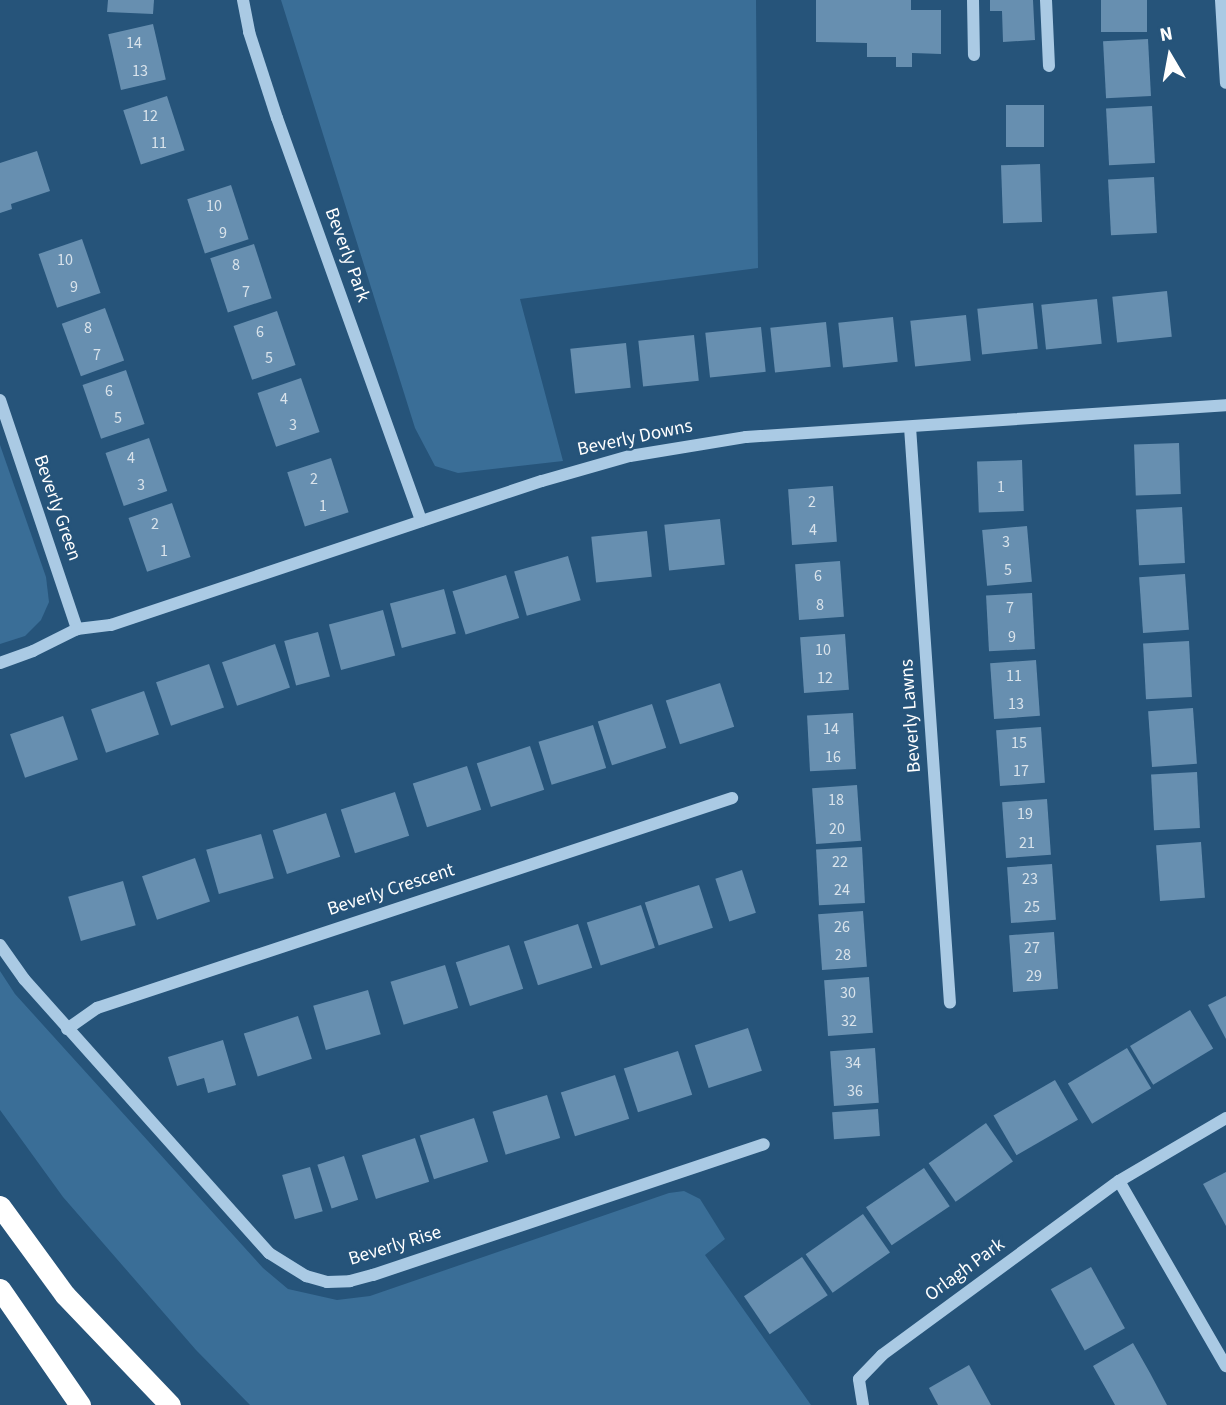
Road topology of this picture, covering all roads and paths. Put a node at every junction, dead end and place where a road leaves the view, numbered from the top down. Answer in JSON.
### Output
{"nodes":[{"id":1,"x":243,"y":0,"type":"edge"},
{"id":2,"x":973,"y":0,"type":"edge"},
{"id":3,"x":1045,"y":0,"type":"edge"},
{"id":4,"x":1221,"y":0,"type":"edge"},
{"id":5,"x":974,"y":55,"type":"dead end"},
{"id":6,"x":1049,"y":66,"type":"dead end"},
{"id":7,"x":1226,"y":83,"type":"edge"},
{"id":8,"x":0,"y":400,"type":"edge"},
{"id":9,"x":1226,"y":405,"type":"edge"},
{"id":10,"x":910,"y":427,"type":"junction"},
{"id":11,"x":421,"y":521,"type":"junction"},
{"id":12,"x":77,"y":629,"type":"junction"},
{"id":13,"x":0,"y":663,"type":"edge"},
{"id":14,"x":732,"y":798,"type":"dead end"},
{"id":15,"x":0,"y":945,"type":"edge"},
{"id":16,"x":950,"y":1003,"type":"dead end"},
{"id":17,"x":67,"y":1029,"type":"junction"},
{"id":18,"x":1226,"y":1118,"type":"edge"},
{"id":19,"x":764,"y":1144,"type":"dead end"},
{"id":20,"x":1119,"y":1181,"type":"junction"},
{"id":21,"x":0,"y":1206,"type":"edge"},
{"id":22,"x":0,"y":1289,"type":"edge"},
{"id":23,"x":1226,"y":1366,"type":"edge"},
{"id":24,"x":80,"y":1405,"type":"edge"},
{"id":25,"x":170,"y":1405,"type":"edge"},
{"id":26,"x":863,"y":1405,"type":"edge"}],
"edges":[{"from":1,"to":11,"type":"street","name":"Beverly Park"},
{"from":2,"to":5,"type":"street"},
{"from":3,"to":6,"type":"street"},
{"from":4,"to":7,"type":"street"},
{"from":8,"to":12,"type":"street","name":"Beverly Green"},
{"from":9,"to":10,"type":"street","name":"Beverly Downs"},
{"from":10,"to":11,"type":"street","name":"Beverly Downs"},
{"from":10,"to":16,"type":"street","name":"Beverly Lawns"},
{"from":11,"to":12,"type":"street","name":"Beverly Downs"},
{"from":12,"to":13,"type":"street"},
{"from":14,"to":17,"type":"street","name":"Beverly Crescent"},
{"from":15,"to":17,"type":"street","name":"Beverly Rise"},
{"from":17,"to":19,"type":"street","name":"Beverly Rise"},
{"from":18,"to":20,"type":"street","name":"Orlagh Park"},
{"from":20,"to":23,"type":"street"},
{"from":20,"to":26,"type":"street","name":"Orlagh Park"},
{"from":21,"to":25,"type":"highway"},
{"from":22,"to":24,"type":"highway"}]}
